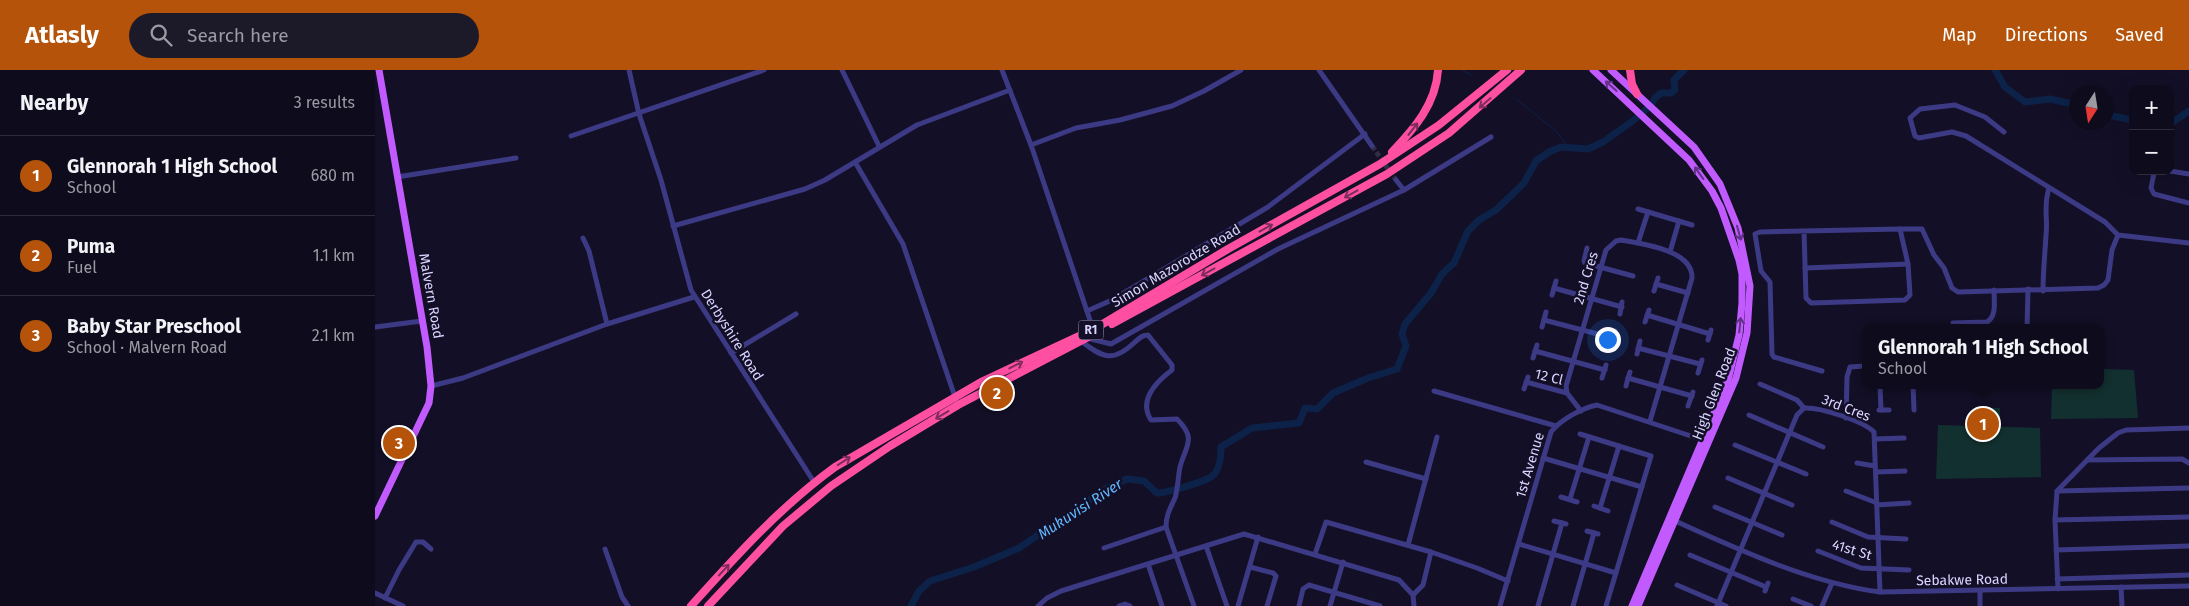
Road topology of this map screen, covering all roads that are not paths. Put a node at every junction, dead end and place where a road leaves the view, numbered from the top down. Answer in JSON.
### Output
{"nodes":[{"id":1,"x":379,"y":70,"type":"edge"},
{"id":2,"x":629,"y":70,"type":"edge"},
{"id":3,"x":764,"y":70,"type":"edge"},
{"id":4,"x":842,"y":70,"type":"edge"},
{"id":5,"x":1003,"y":70,"type":"edge"},
{"id":6,"x":1241,"y":70,"type":"edge"},
{"id":7,"x":1319,"y":70,"type":"edge"},
{"id":8,"x":1438,"y":70,"type":"edge"},
{"id":9,"x":1507,"y":70,"type":"edge"},
{"id":10,"x":1521,"y":70,"type":"edge"},
{"id":11,"x":1525,"y":70,"type":"edge"},
{"id":12,"x":1593,"y":70,"type":"edge"},
{"id":13,"x":1611,"y":70,"type":"edge"},
{"id":14,"x":1630,"y":70,"type":"edge"},
{"id":15,"x":1515,"y":76,"type":"junction"},
{"id":16,"x":1009,"y":90,"type":"junction"},
{"id":17,"x":1637,"y":94,"type":"junction"},
{"id":18,"x":639,"y":114,"type":"junction"},
{"id":19,"x":2004,"y":132,"type":"dead end"},
{"id":20,"x":1365,"y":134,"type":"junction"},
{"id":21,"x":571,"y":136,"type":"dead end"},
{"id":22,"x":1491,"y":137,"type":"dead end"},
{"id":23,"x":1031,"y":145,"type":"junction"},
{"id":24,"x":879,"y":146,"type":"junction"},
{"id":25,"x":1372,"y":146,"type":"tunnel mouth"},
{"id":26,"x":516,"y":158,"type":"dead end"},
{"id":27,"x":855,"y":162,"type":"junction"},
{"id":28,"x":1380,"y":164,"type":"junction"},
{"id":29,"x":2174,"y":172,"type":"edge"},
{"id":30,"x":2189,"y":174,"type":"edge"},
{"id":31,"x":2154,"y":175,"type":"edge"},
{"id":32,"x":397,"y":177,"type":"junction"},
{"id":33,"x":1396,"y":180,"type":"tunnel mouth"},
{"id":34,"x":2049,"y":188,"type":"junction"},
{"id":35,"x":1404,"y":190,"type":"junction"},
{"id":36,"x":2189,"y":203,"type":"edge"},
{"id":37,"x":1638,"y":209,"type":"dead end"},
{"id":38,"x":1648,"y":212,"type":"junction"},
{"id":39,"x":1679,"y":221,"type":"junction"},
{"id":40,"x":1692,"y":225,"type":"dead end"},
{"id":41,"x":673,"y":226,"type":"junction"},
{"id":42,"x":1900,"y":229,"type":"junction"},
{"id":43,"x":1804,"y":231,"type":"junction"},
{"id":44,"x":2118,"y":235,"type":"junction"},
{"id":45,"x":583,"y":238,"type":"dead end"},
{"id":46,"x":1638,"y":243,"type":"junction"},
{"id":47,"x":2189,"y":243,"type":"edge"},
{"id":48,"x":1587,"y":248,"type":"dead end"},
{"id":49,"x":1670,"y":252,"type":"junction"},
{"id":50,"x":1908,"y":264,"type":"junction"},
{"id":51,"x":1601,"y":267,"type":"junction"},
{"id":52,"x":1805,"y":268,"type":"junction"},
{"id":53,"x":1633,"y":276,"type":"dead end"},
{"id":54,"x":1657,"y":278,"type":"dead end"},
{"id":55,"x":1556,"y":282,"type":"dead end"},
{"id":56,"x":1656,"y":284,"type":"junction"},
{"id":57,"x":1554,"y":288,"type":"junction"},
{"id":58,"x":1994,"y":290,"type":"junction"},
{"id":59,"x":2028,"y":290,"type":"junction"},
{"id":60,"x":1654,"y":291,"type":"dead end"},
{"id":61,"x":2043,"y":291,"type":"junction"},
{"id":62,"x":1688,"y":293,"type":"junction"},
{"id":63,"x":1552,"y":295,"type":"dead end"},
{"id":64,"x":695,"y":296,"type":"junction"},
{"id":65,"x":1591,"y":299,"type":"junction"},
{"id":66,"x":1087,"y":311,"type":"junction"},
{"id":67,"x":1546,"y":312,"type":"dead end"},
{"id":68,"x":796,"y":314,"type":"dead end"},
{"id":69,"x":1620,"y":314,"type":"dead end"},
{"id":70,"x":1544,"y":320,"type":"junction"},
{"id":71,"x":422,"y":321,"type":"junction"},
{"id":72,"x":1645,"y":322,"type":"dead end"},
{"id":73,"x":1953,"y":323,"type":"dead end"},
{"id":74,"x":607,"y":324,"type":"junction"},
{"id":75,"x":1678,"y":324,"type":"junction"},
{"id":76,"x":2027,"y":324,"type":"edge"},
{"id":77,"x":375,"y":327,"type":"edge"},
{"id":78,"x":1542,"y":327,"type":"dead end"},
{"id":79,"x":1093,"y":329,"type":"junction"},
{"id":80,"x":1582,"y":330,"type":"junction"},
{"id":81,"x":1615,"y":331,"type":"dead end"},
{"id":82,"x":1613,"y":338,"type":"junction"},
{"id":83,"x":1084,"y":340,"type":"junction"},
{"id":84,"x":1708,"y":340,"type":"dead end"},
{"id":85,"x":1639,"y":341,"type":"dead end"},
{"id":86,"x":1611,"y":345,"type":"dead end"},
{"id":87,"x":1638,"y":348,"type":"junction"},
{"id":88,"x":731,"y":354,"type":"junction"},
{"id":89,"x":1637,"y":354,"type":"dead end"},
{"id":90,"x":1669,"y":356,"type":"junction"},
{"id":91,"x":1533,"y":358,"type":"dead end"},
{"id":92,"x":1574,"y":362,"type":"junction"},
{"id":93,"x":1862,"y":366,"type":"edge"},
{"id":94,"x":1822,"y":371,"type":"dead end"},
{"id":95,"x":1698,"y":373,"type":"dead end"},
{"id":96,"x":1602,"y":378,"type":"dead end"},
{"id":97,"x":1760,"y":384,"type":"dead end"},
{"id":98,"x":431,"y":386,"type":"junction"},
{"id":99,"x":1626,"y":386,"type":"dead end"},
{"id":100,"x":1660,"y":387,"type":"junction"},
{"id":101,"x":1524,"y":389,"type":"dead end"},
{"id":102,"x":1880,"y":389,"type":"edge"},
{"id":103,"x":1913,"y":389,"type":"edge"},
{"id":104,"x":1434,"y":391,"type":"dead end"},
{"id":105,"x":1567,"y":393,"type":"junction"},
{"id":106,"x":955,"y":397,"type":"junction"},
{"id":107,"x":958,"y":405,"type":"junction"},
{"id":108,"x":1688,"y":406,"type":"dead end"},
{"id":109,"x":1804,"y":408,"type":"junction"},
{"id":110,"x":1889,"y":410,"type":"dead end"},
{"id":111,"x":1914,"y":410,"type":"dead end"},
{"id":112,"x":1581,"y":411,"type":"junction"},
{"id":113,"x":1749,"y":415,"type":"dead end"},
{"id":114,"x":1846,"y":418,"type":"junction"},
{"id":115,"x":1650,"y":421,"type":"junction"},
{"id":116,"x":1556,"y":426,"type":"junction"},
{"id":117,"x":2189,"y":428,"type":"edge"},
{"id":118,"x":1789,"y":433,"type":"junction"},
{"id":119,"x":1580,"y":434,"type":"dead end"},
{"id":120,"x":1589,"y":437,"type":"junction"},
{"id":121,"x":1437,"y":438,"type":"dead end"},
{"id":122,"x":1904,"y":438,"type":"dead end"},
{"id":123,"x":1875,"y":439,"type":"junction"},
{"id":124,"x":1703,"y":440,"type":"junction"},
{"id":125,"x":1735,"y":445,"type":"dead end"},
{"id":126,"x":1619,"y":446,"type":"junction"},
{"id":127,"x":1823,"y":447,"type":"dead end"},
{"id":128,"x":1543,"y":458,"type":"junction"},
{"id":129,"x":2087,"y":460,"type":"junction"},
{"id":130,"x":1366,"y":462,"type":"dead end"},
{"id":131,"x":1777,"y":463,"type":"junction"},
{"id":132,"x":1857,"y":463,"type":"dead end"},
{"id":133,"x":2189,"y":463,"type":"edge"},
{"id":134,"x":1578,"y":469,"type":"junction"},
{"id":135,"x":1876,"y":469,"type":"junction"},
{"id":136,"x":1905,"y":471,"type":"dead end"},
{"id":137,"x":1806,"y":474,"type":"dead end"},
{"id":138,"x":1610,"y":478,"type":"junction"},
{"id":139,"x":1728,"y":478,"type":"dead end"},
{"id":140,"x":1426,"y":479,"type":"junction"},
{"id":141,"x":814,"y":482,"type":"junction"},
{"id":142,"x":1642,"y":487,"type":"junction"},
{"id":143,"x":2189,"y":488,"type":"edge"},
{"id":144,"x":1846,"y":491,"type":"dead end"},
{"id":145,"x":2057,"y":491,"type":"junction"},
{"id":146,"x":1765,"y":492,"type":"junction"},
{"id":147,"x":1561,"y":497,"type":"dead end"},
{"id":148,"x":1570,"y":499,"type":"junction"},
{"id":149,"x":1577,"y":502,"type":"dead end"},
{"id":150,"x":1909,"y":503,"type":"dead end"},
{"id":151,"x":1877,"y":504,"type":"junction"},
{"id":152,"x":1792,"y":505,"type":"dead end"},
{"id":153,"x":1594,"y":506,"type":"dead end"},
{"id":154,"x":1715,"y":507,"type":"dead end"},
{"id":155,"x":1600,"y":508,"type":"junction"},
{"id":156,"x":1607,"y":511,"type":"dead end"},
{"id":157,"x":375,"y":516,"type":"edge"},
{"id":158,"x":2189,"y":517,"type":"edge"},
{"id":159,"x":1672,"y":520,"type":"junction"},
{"id":160,"x":2055,"y":520,"type":"junction"},
{"id":161,"x":1553,"y":521,"type":"dead end"},
{"id":162,"x":1832,"y":522,"type":"dead end"},
{"id":163,"x":1751,"y":523,"type":"junction"},
{"id":164,"x":1166,"y":527,"type":"junction"},
{"id":165,"x":1587,"y":531,"type":"dead end"},
{"id":166,"x":1782,"y":535,"type":"dead end"},
{"id":167,"x":1258,"y":537,"type":"junction"},
{"id":168,"x":1879,"y":539,"type":"junction"},
{"id":169,"x":1907,"y":539,"type":"dead end"},
{"id":170,"x":1519,"y":544,"type":"junction"},
{"id":171,"x":1408,"y":545,"type":"junction"},
{"id":172,"x":1206,"y":546,"type":"junction"},
{"id":173,"x":2189,"y":546,"type":"edge"},
{"id":174,"x":1103,"y":548,"type":"dead end"},
{"id":175,"x":431,"y":549,"type":"dead end"},
{"id":176,"x":605,"y":549,"type":"dead end"},
{"id":177,"x":1742,"y":549,"type":"junction"},
{"id":178,"x":2056,"y":550,"type":"junction"},
{"id":179,"x":1819,"y":551,"type":"dead end"},
{"id":180,"x":1431,"y":552,"type":"junction"},
{"id":181,"x":1177,"y":554,"type":"junction"},
{"id":182,"x":1315,"y":554,"type":"junction"},
{"id":183,"x":1553,"y":554,"type":"junction"},
{"id":184,"x":1690,"y":555,"type":"dead end"},
{"id":185,"x":1343,"y":562,"type":"junction"},
{"id":186,"x":1148,"y":564,"type":"junction"},
{"id":187,"x":1585,"y":564,"type":"junction"},
{"id":188,"x":1250,"y":567,"type":"junction"},
{"id":189,"x":1879,"y":570,"type":"junction"},
{"id":190,"x":1909,"y":570,"type":"dead end"},
{"id":191,"x":1616,"y":573,"type":"junction"},
{"id":192,"x":1732,"y":574,"type":"junction"},
{"id":193,"x":2189,"y":575,"type":"edge"},
{"id":194,"x":2057,"y":579,"type":"junction"},
{"id":195,"x":1508,"y":581,"type":"junction"},
{"id":196,"x":1832,"y":583,"type":"junction"},
{"id":197,"x":1677,"y":585,"type":"dead end"},
{"id":198,"x":2189,"y":586,"type":"edge"},
{"id":199,"x":1766,"y":587,"type":"dead end"},
{"id":200,"x":2121,"y":587,"type":"junction"},
{"id":201,"x":2058,"y":589,"type":"junction"},
{"id":202,"x":1333,"y":591,"type":"junction"},
{"id":203,"x":1980,"y":591,"type":"junction"},
{"id":204,"x":1880,"y":592,"type":"junction"},
{"id":205,"x":375,"y":593,"type":"edge"},
{"id":206,"x":1413,"y":595,"type":"junction"},
{"id":207,"x":385,"y":598,"type":"junction"},
{"id":208,"x":1793,"y":599,"type":"dead end"},
{"id":209,"x":1718,"y":604,"type":"edge"},
{"id":210,"x":403,"y":606,"type":"edge"},
{"id":211,"x":628,"y":606,"type":"edge"},
{"id":212,"x":691,"y":606,"type":"edge"},
{"id":213,"x":709,"y":606,"type":"edge"},
{"id":214,"x":1039,"y":606,"type":"edge"},
{"id":215,"x":1119,"y":606,"type":"edge"},
{"id":216,"x":1130,"y":606,"type":"edge"},
{"id":217,"x":1162,"y":606,"type":"edge"},
{"id":218,"x":1194,"y":606,"type":"edge"},
{"id":219,"x":1227,"y":606,"type":"edge"},
{"id":220,"x":1238,"y":606,"type":"edge"},
{"id":221,"x":1267,"y":606,"type":"edge"},
{"id":222,"x":1299,"y":606,"type":"edge"},
{"id":223,"x":1330,"y":606,"type":"edge"},
{"id":224,"x":1380,"y":606,"type":"edge"},
{"id":225,"x":1414,"y":606,"type":"edge"},
{"id":226,"x":1501,"y":606,"type":"edge"},
{"id":227,"x":1538,"y":606,"type":"edge"},
{"id":228,"x":1573,"y":606,"type":"edge"},
{"id":229,"x":1606,"y":606,"type":"edge"},
{"id":230,"x":1632,"y":606,"type":"edge"},
{"id":231,"x":1638,"y":606,"type":"edge"},
{"id":232,"x":1726,"y":606,"type":"edge"},
{"id":233,"x":1811,"y":606,"type":"edge"},
{"id":234,"x":1822,"y":606,"type":"edge"},
{"id":235,"x":1980,"y":606,"type":"edge"},
{"id":236,"x":2122,"y":606,"type":"edge"}],
"edges":[{"from":1,"to":32,"type":"main road","name":"Malvern Road"},
{"from":2,"to":18,"type":"street","name":"Derbyshire Road"},
{"from":3,"to":18,"type":"street"},
{"from":4,"to":24,"type":"street"},
{"from":5,"to":16,"type":"street"},
{"from":6,"to":23,"type":"street"},
{"from":7,"to":20,"type":"street"},
{"from":28,"to":8,"type":"highway","one_way":true},
{"from":9,"to":28,"type":"highway","name":"Simon Mazorodze Road","number":"R1"},
{"from":10,"to":15,"type":"highway","name":"Simon Mazorodze Road","number":"R1"},
{"from":11,"to":15,"type":"highway"},
{"from":124,"to":12,"type":"main road","name":"High Glen Road","one_way":true},
{"from":13,"to":17,"type":"main road","name":"High Glen Road"},
{"from":14,"to":17,"type":"highway"},
{"from":15,"to":83,"type":"highway","name":"Simon Mazorodze Road","number":"R1","one_way":true},
{"from":16,"to":23,"type":"street"},
{"from":16,"to":24,"type":"street"},
{"from":17,"to":159,"type":"main road","name":"High Glen Road","one_way":true},
{"from":18,"to":21,"type":"street"},
{"from":18,"to":41,"type":"street","name":"Derbyshire Road"},
{"from":19,"to":34,"type":"street"},
{"from":20,"to":25,"type":"street"},
{"from":20,"to":66,"type":"street"},
{"from":22,"to":35,"type":"street"},
{"from":23,"to":66,"type":"street"},
{"from":24,"to":27,"type":"street"},
{"from":26,"to":32,"type":"street"},
{"from":27,"to":41,"type":"street"},
{"from":27,"to":106,"type":"street"},
{"from":79,"to":28,"type":"highway","name":"Simon Mazorodze Road","number":"R1","one_way":true},
{"from":29,"to":30,"type":"street"},
{"from":31,"to":36,"type":"street"},
{"from":32,"to":71,"type":"main road","name":"Malvern Road"},
{"from":33,"to":35,"type":"street"},
{"from":34,"to":44,"type":"street"},
{"from":34,"to":61,"type":"street"},
{"from":35,"to":83,"type":"street"},
{"from":37,"to":38,"type":"street"},
{"from":38,"to":39,"type":"street"},
{"from":38,"to":46,"type":"street"},
{"from":39,"to":40,"type":"street"},
{"from":39,"to":49,"type":"street"},
{"from":41,"to":64,"type":"street","name":"Derbyshire Road"},
{"from":42,"to":43,"type":"street"},
{"from":42,"to":50,"type":"street"},
{"from":42,"to":58,"type":"street"},
{"from":43,"to":52,"type":"street"},
{"from":43,"to":94,"type":"street"},
{"from":44,"to":47,"type":"street"},
{"from":44,"to":61,"type":"street"},
{"from":45,"to":74,"type":"street"},
{"from":46,"to":49,"type":"street","name":"2nd Cres"},
{"from":46,"to":51,"type":"street","name":"2nd Cres"},
{"from":48,"to":51,"type":"street"},
{"from":49,"to":62,"type":"street","name":"2nd Cres"},
{"from":50,"to":52,"type":"street"},
{"from":50,"to":52,"type":"street"},
{"from":51,"to":53,"type":"street"},
{"from":51,"to":65,"type":"street","name":"2nd Cres"},
{"from":54,"to":56,"type":"street"},
{"from":55,"to":57,"type":"street"},
{"from":56,"to":60,"type":"street"},
{"from":56,"to":62,"type":"street"},
{"from":57,"to":63,"type":"street"},
{"from":57,"to":65,"type":"street"},
{"from":58,"to":59,"type":"street"},
{"from":58,"to":73,"type":"street"},
{"from":59,"to":61,"type":"street"},
{"from":59,"to":76,"type":"street"},
{"from":62,"to":75,"type":"street","name":"2nd Cres"},
{"from":64,"to":74,"type":"street"},
{"from":64,"to":88,"type":"street","name":"Derbyshire Road"},
{"from":65,"to":69,"type":"street"},
{"from":65,"to":80,"type":"street","name":"2nd Cres"},
{"from":66,"to":79,"type":"street"},
{"from":67,"to":70,"type":"street"},
{"from":68,"to":88,"type":"street"},
{"from":70,"to":78,"type":"street"},
{"from":70,"to":80,"type":"street"},
{"from":71,"to":77,"type":"street"},
{"from":71,"to":98,"type":"main road","name":"Malvern Road"},
{"from":72,"to":75,"type":"street"},
{"from":74,"to":98,"type":"street"},
{"from":75,"to":84,"type":"street"},
{"from":75,"to":90,"type":"street","name":"2nd Cres"},
{"from":106,"to":79,"type":"highway","name":"Simon Mazorodze Road","number":"R1","one_way":true},
{"from":80,"to":82,"type":"street"},
{"from":80,"to":92,"type":"street","name":"2nd Cres"},
{"from":81,"to":82,"type":"street"},
{"from":82,"to":86,"type":"street"},
{"from":83,"to":107,"type":"highway","name":"Simon Mazorodze Road","number":"R1"},
{"from":83,"to":164,"type":"street"},
{"from":85,"to":87,"type":"street"},
{"from":87,"to":89,"type":"street"},
{"from":87,"to":90,"type":"street"},
{"from":88,"to":141,"type":"street","name":"Derbyshire Road"},
{"from":90,"to":95,"type":"street"},
{"from":90,"to":100,"type":"street","name":"2nd Cres"},
{"from":91,"to":92,"type":"street"},
{"from":92,"to":96,"type":"street"},
{"from":92,"to":105,"type":"street","name":"2nd Cres"},
{"from":93,"to":114,"type":"street"},
{"from":97,"to":109,"type":"street"},
{"from":98,"to":157,"type":"main road","name":"Malvern Road"},
{"from":99,"to":100,"type":"street"},
{"from":100,"to":108,"type":"street"},
{"from":100,"to":115,"type":"street","name":"2nd Cres"},
{"from":101,"to":105,"type":"street","name":"12 Cl"},
{"from":102,"to":110,"type":"street"},
{"from":103,"to":111,"type":"street"},
{"from":104,"to":116,"type":"street"},
{"from":105,"to":112,"type":"street"},
{"from":106,"to":107,"type":"street"},
{"from":141,"to":106,"type":"highway","name":"Simon Mazorodze Road","number":"R1","one_way":true},
{"from":107,"to":213,"type":"highway","name":"Simon Mazorodze Road","number":"R1","one_way":true},
{"from":109,"to":114,"type":"street","name":"3rd Cres"},
{"from":109,"to":118,"type":"street","name":"3rd Cres"},
{"from":112,"to":115,"type":"street","name":"1st Avenue"},
{"from":112,"to":116,"type":"street","name":"1st Avenue"},
{"from":113,"to":118,"type":"street"},
{"from":114,"to":123,"type":"street","name":"3rd Cres"},
{"from":115,"to":124,"type":"street","name":"1st Avenue"},
{"from":116,"to":128,"type":"street","name":"1st Avenue"},
{"from":117,"to":129,"type":"street"},
{"from":118,"to":127,"type":"street"},
{"from":118,"to":131,"type":"street","name":"3rd Cres"},
{"from":119,"to":120,"type":"street"},
{"from":120,"to":126,"type":"street"},
{"from":120,"to":134,"type":"street"},
{"from":121,"to":140,"type":"street"},
{"from":122,"to":123,"type":"street"},
{"from":123,"to":135,"type":"street","name":"3rd Cres"},
{"from":124,"to":159,"type":"main road","name":"High Glen Road"},
{"from":125,"to":131,"type":"street"},
{"from":126,"to":138,"type":"street"},
{"from":126,"to":142,"type":"street"},
{"from":128,"to":134,"type":"street"},
{"from":128,"to":170,"type":"street","name":"1st Avenue"},
{"from":129,"to":133,"type":"street"},
{"from":129,"to":145,"type":"street"},
{"from":130,"to":140,"type":"street"},
{"from":131,"to":137,"type":"street"},
{"from":131,"to":146,"type":"street","name":"3rd Cres"},
{"from":132,"to":135,"type":"street"},
{"from":134,"to":138,"type":"street"},
{"from":134,"to":148,"type":"street"},
{"from":135,"to":136,"type":"street"},
{"from":135,"to":151,"type":"street","name":"3rd Cres"},
{"from":138,"to":142,"type":"street"},
{"from":138,"to":155,"type":"street"},
{"from":139,"to":146,"type":"street"},
{"from":140,"to":171,"type":"street"},
{"from":212,"to":141,"type":"highway","name":"Simon Mazorodze Road","number":"R1","one_way":true},
{"from":142,"to":191,"type":"street"},
{"from":143,"to":145,"type":"street"},
{"from":144,"to":151,"type":"street"},
{"from":145,"to":160,"type":"street"},
{"from":146,"to":152,"type":"street"},
{"from":146,"to":163,"type":"street","name":"3rd Cres"},
{"from":147,"to":148,"type":"street"},
{"from":148,"to":149,"type":"street"},
{"from":150,"to":151,"type":"street"},
{"from":151,"to":168,"type":"street","name":"3rd Cres"},
{"from":153,"to":155,"type":"street"},
{"from":154,"to":163,"type":"street"},
{"from":155,"to":156,"type":"street"},
{"from":158,"to":160,"type":"street"},
{"from":159,"to":177,"type":"street","name":"Sebakwe Road"},
{"from":159,"to":230,"type":"main road","name":"High Glen Road"},
{"from":159,"to":231,"type":"main road","name":"High Glen Road"},
{"from":160,"to":178,"type":"street"},
{"from":161,"to":183,"type":"street"},
{"from":162,"to":168,"type":"street"},
{"from":163,"to":166,"type":"street"},
{"from":163,"to":177,"type":"street","name":"3rd Cres"},
{"from":164,"to":174,"type":"street"},
{"from":164,"to":181,"type":"street"},
{"from":165,"to":187,"type":"street"},
{"from":167,"to":172,"type":"street"},
{"from":167,"to":182,"type":"street"},
{"from":167,"to":188,"type":"street"},
{"from":168,"to":169,"type":"street"},
{"from":168,"to":189,"type":"street","name":"3rd Cres"},
{"from":170,"to":183,"type":"street"},
{"from":170,"to":195,"type":"street","name":"1st Avenue"},
{"from":171,"to":180,"type":"street"},
{"from":171,"to":182,"type":"street"},
{"from":172,"to":181,"type":"street"},
{"from":172,"to":219,"type":"street"},
{"from":173,"to":178,"type":"street"},
{"from":175,"to":207,"type":"street"},
{"from":176,"to":211,"type":"street"},
{"from":177,"to":192,"type":"street","name":"3rd Cres"},
{"from":177,"to":196,"type":"street","name":"Sebakwe Road"},
{"from":178,"to":194,"type":"street"},
{"from":179,"to":189,"type":"street","name":"41st St"},
{"from":180,"to":195,"type":"street"},
{"from":180,"to":206,"type":"street"},
{"from":181,"to":186,"type":"street"},
{"from":181,"to":218,"type":"street"},
{"from":182,"to":185,"type":"street"},
{"from":183,"to":187,"type":"street"},
{"from":183,"to":227,"type":"street"},
{"from":184,"to":192,"type":"street"},
{"from":185,"to":202,"type":"street"},
{"from":185,"to":206,"type":"street"},
{"from":186,"to":214,"type":"street"},
{"from":186,"to":217,"type":"street"},
{"from":187,"to":191,"type":"street"},
{"from":187,"to":228,"type":"street"},
{"from":188,"to":220,"type":"street"},
{"from":188,"to":221,"type":"street"},
{"from":189,"to":190,"type":"street","name":"41st St"},
{"from":189,"to":204,"type":"street","name":"3rd Cres"},
{"from":191,"to":229,"type":"street"},
{"from":192,"to":199,"type":"street"},
{"from":192,"to":209,"type":"street","name":"3rd Cres"},
{"from":193,"to":194,"type":"street"},
{"from":194,"to":201,"type":"street"},
{"from":195,"to":226,"type":"street","name":"1st Avenue"},
{"from":196,"to":204,"type":"street","name":"Sebakwe Road"},
{"from":196,"to":234,"type":"street"},
{"from":197,"to":209,"type":"street"},
{"from":198,"to":200,"type":"street","name":"Sebakwe Road"},
{"from":200,"to":201,"type":"street","name":"Sebakwe Road"},
{"from":200,"to":236,"type":"street"},
{"from":201,"to":203,"type":"street","name":"Sebakwe Road"},
{"from":202,"to":222,"type":"street"},
{"from":202,"to":223,"type":"street"},
{"from":202,"to":224,"type":"street"},
{"from":203,"to":204,"type":"street","name":"Sebakwe Road"},
{"from":203,"to":235,"type":"street"},
{"from":205,"to":207,"type":"street"},
{"from":206,"to":225,"type":"street"},
{"from":207,"to":210,"type":"street"},
{"from":208,"to":233,"type":"street"},
{"from":209,"to":232,"type":"street"},
{"from":215,"to":216,"type":"street"}]}
